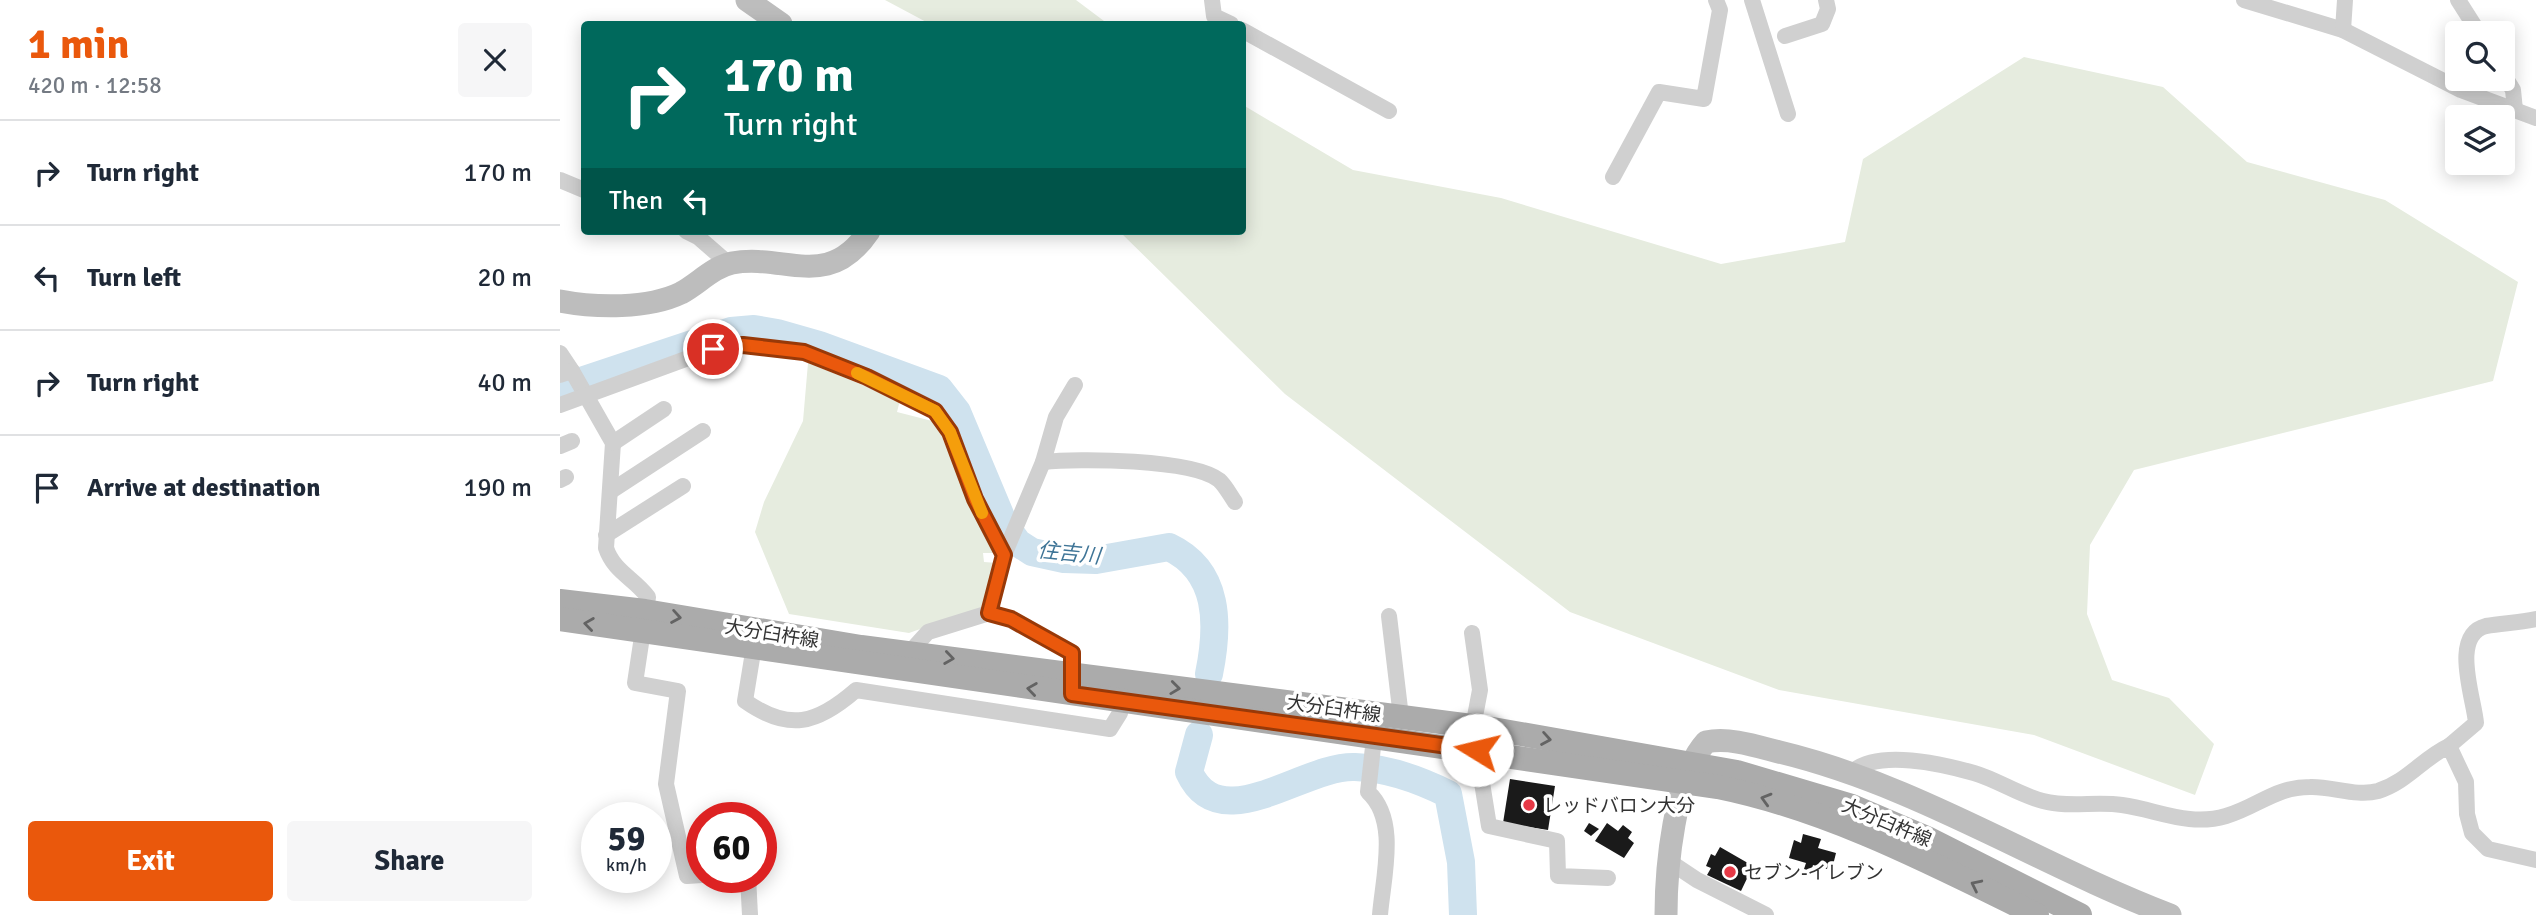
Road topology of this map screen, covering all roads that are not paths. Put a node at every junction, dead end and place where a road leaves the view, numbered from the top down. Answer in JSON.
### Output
{"nodes":[{"id":1,"x":747,"y":0,"type":"edge"},
{"id":2,"x":1212,"y":0,"type":"edge"},
{"id":3,"x":1716,"y":0,"type":"edge"},
{"id":4,"x":1752,"y":0,"type":"edge"},
{"id":5,"x":1826,"y":0,"type":"edge"},
{"id":6,"x":2244,"y":0,"type":"edge"},
{"id":7,"x":2345,"y":0,"type":"edge"},
{"id":8,"x":2458,"y":0,"type":"edge"},
{"id":9,"x":776,"y":21,"type":"edge"},
{"id":10,"x":1225,"y":21,"type":"edge"},
{"id":11,"x":2471,"y":21,"type":"edge"},
{"id":12,"x":2343,"y":30,"type":"junction"},
{"id":13,"x":1246,"y":32,"type":"edge"},
{"id":14,"x":1785,"y":36,"type":"dead end"},
{"id":15,"x":2502,"y":105,"type":"edge"},
{"id":16,"x":2515,"y":110,"type":"edge"},
{"id":17,"x":1389,"y":111,"type":"dead end"},
{"id":18,"x":1788,"y":114,"type":"dead end"},
{"id":19,"x":2536,"y":118,"type":"edge"},
{"id":20,"x":1614,"y":177,"type":"dead end"},
{"id":21,"x":560,"y":180,"type":"edge"},
{"id":22,"x":581,"y":189,"type":"edge"},
{"id":23,"x":694,"y":235,"type":"edge"},
{"id":24,"x":865,"y":235,"type":"edge"},
{"id":25,"x":729,"y":264,"type":"junction"},
{"id":26,"x":560,"y":301,"type":"edge"},
{"id":27,"x":560,"y":353,"type":"edge"},
{"id":28,"x":566,"y":373,"type":"edge"},
{"id":29,"x":1075,"y":385,"type":"dead end"},
{"id":30,"x":585,"y":394,"type":"junction"},
{"id":31,"x":560,"y":405,"type":"edge"},
{"id":32,"x":664,"y":409,"type":"dead end"},
{"id":33,"x":703,"y":431,"type":"dead end"},
{"id":34,"x":613,"y":443,"type":"junction"},
{"id":35,"x":1043,"y":462,"type":"junction"},
{"id":36,"x":683,"y":486,"type":"dead end"},
{"id":37,"x":611,"y":491,"type":"junction"},
{"id":38,"x":1235,"y":502,"type":"dead end"},
{"id":39,"x":606,"y":535,"type":"junction"},
{"id":40,"x":1006,"y":551,"type":"junction"},
{"id":41,"x":560,"y":601,"type":"edge"},
{"id":42,"x":989,"y":613,"type":"junction"},
{"id":43,"x":1389,"y":616,"type":"dead end"},
{"id":44,"x":2536,"y":619,"type":"edge"},
{"id":45,"x":560,"y":620,"type":"edge"},
{"id":46,"x":644,"y":622,"type":"junction"},
{"id":47,"x":1472,"y":633,"type":"dead end"},
{"id":48,"x":755,"y":639,"type":"junction"},
{"id":49,"x":909,"y":653,"type":"junction"},
{"id":50,"x":1072,"y":685,"type":"junction"},
{"id":51,"x":1124,"y":692,"type":"junction"},
{"id":52,"x":1381,"y":731,"type":"junction"},
{"id":53,"x":1475,"y":738,"type":"junction"},
{"id":54,"x":2449,"y":746,"type":"junction"},
{"id":55,"x":1852,"y":772,"type":"junction"},
{"id":56,"x":1689,"y":773,"type":"junction"},
{"id":57,"x":2536,"y":860,"type":"edge"},
{"id":58,"x":1670,"y":862,"type":"junction"},
{"id":59,"x":686,"y":872,"type":"edge"},
{"id":60,"x":1608,"y":878,"type":"dead end"},
{"id":61,"x":749,"y":893,"type":"edge"},
{"id":62,"x":750,"y":915,"type":"edge"},
{"id":63,"x":1380,"y":915,"type":"edge"},
{"id":64,"x":1666,"y":915,"type":"edge"},
{"id":65,"x":1766,"y":915,"type":"edge"},
{"id":66,"x":2038,"y":915,"type":"edge"},
{"id":67,"x":2080,"y":915,"type":"edge"},
{"id":68,"x":2170,"y":915,"type":"edge"}],
"edges":[{"from":1,"to":9,"type":"street"},
{"from":2,"to":10,"type":"street"},
{"from":3,"to":20,"type":"street"},
{"from":4,"to":18,"type":"street"},
{"from":5,"to":14,"type":"street"},
{"from":6,"to":12,"type":"street"},
{"from":7,"to":12,"type":"street"},
{"from":8,"to":11,"type":"street"},
{"from":12,"to":15,"type":"street"},
{"from":13,"to":17,"type":"street"},
{"from":16,"to":19,"type":"street"},
{"from":21,"to":22,"type":"street"},
{"from":23,"to":25,"type":"street"},
{"from":24,"to":25,"type":"street"},
{"from":25,"to":26,"type":"street"},
{"from":27,"to":28,"type":"street"},
{"from":28,"to":30,"type":"street"},
{"from":29,"to":35,"type":"street"},
{"from":30,"to":31,"type":"street"},
{"from":30,"to":34,"type":"street"},
{"from":30,"to":40,"type":"street"},
{"from":32,"to":34,"type":"street"},
{"from":33,"to":37,"type":"street"},
{"from":34,"to":37,"type":"street"},
{"from":35,"to":38,"type":"street"},
{"from":35,"to":40,"type":"street"},
{"from":36,"to":39,"type":"street"},
{"from":37,"to":39,"type":"street"},
{"from":39,"to":46,"type":"street"},
{"from":40,"to":42,"type":"street"},
{"from":41,"to":46,"type":"main road","name":"大分臼杵線"},
{"from":42,"to":49,"type":"street"},
{"from":42,"to":50,"type":"street"},
{"from":43,"to":52,"type":"street"},
{"from":44,"to":54,"type":"street"},
{"from":46,"to":45,"type":"main road","name":"大分臼杵線","one_way":true},
{"from":46,"to":48,"type":"main road","name":"大分臼杵線"},
{"from":46,"to":59,"type":"street"},
{"from":47,"to":53,"type":"street"},
{"from":48,"to":49,"type":"main road","name":"大分臼杵線"},
{"from":50,"to":48,"type":"main road","name":"大分臼杵線","one_way":true},
{"from":48,"to":51,"type":"street"},
{"from":49,"to":50,"type":"main road","name":"大分臼杵線","one_way":true},
{"from":50,"to":51,"type":"main road","name":"大分臼杵線"},
{"from":51,"to":52,"type":"main road","name":"大分臼杵線"},
{"from":52,"to":53,"type":"main road","name":"大分臼杵線"},
{"from":52,"to":63,"type":"street"},
{"from":53,"to":56,"type":"main road","name":"大分臼杵線"},
{"from":53,"to":60,"type":"street"},
{"from":54,"to":55,"type":"street"},
{"from":54,"to":57,"type":"street"},
{"from":55,"to":56,"type":"street"},
{"from":55,"to":68,"type":"street"},
{"from":56,"to":58,"type":"street"},
{"from":66,"to":56,"type":"main road","name":"大分臼杵線","one_way":true},
{"from":56,"to":67,"type":"main road","name":"大分臼杵線"},
{"from":58,"to":64,"type":"street"},
{"from":58,"to":65,"type":"street"},
{"from":61,"to":62,"type":"street"}]}
